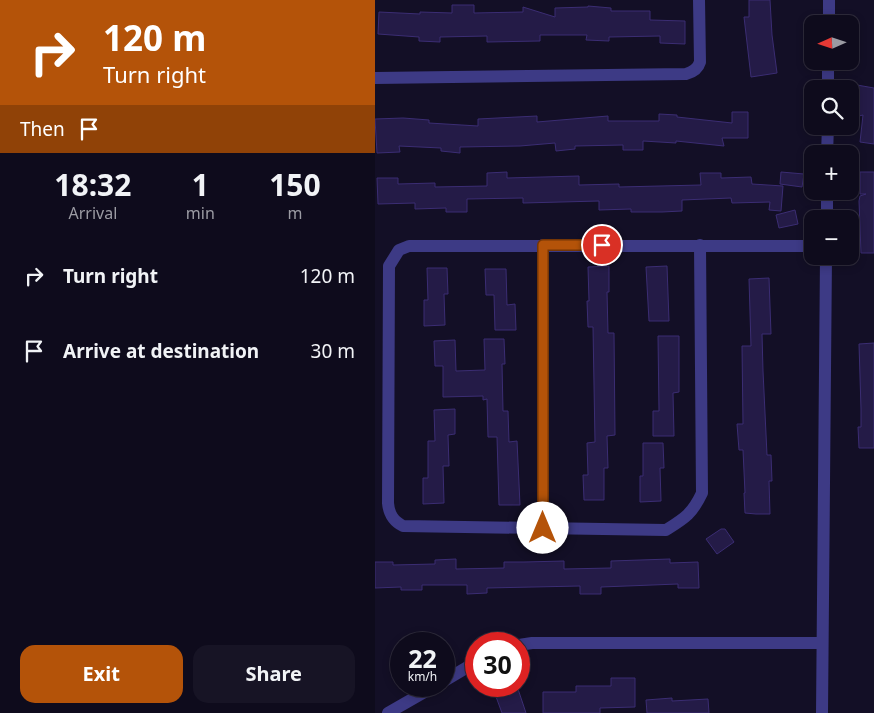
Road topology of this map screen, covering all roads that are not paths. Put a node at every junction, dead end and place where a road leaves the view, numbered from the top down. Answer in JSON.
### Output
{"nodes":[{"id":1,"x":699,"y":0,"type":"edge"},
{"id":2,"x":829,"y":0,"type":"edge"},
{"id":3,"x":829,"y":15,"type":"edge"},
{"id":4,"x":375,"y":78,"type":"edge"},
{"id":5,"x":543,"y":245,"type":"junction"},
{"id":6,"x":700,"y":245,"type":"junction"},
{"id":7,"x":804,"y":246,"type":"edge"},
{"id":8,"x":826,"y":265,"type":"edge"},
{"id":9,"x":543,"y":528,"type":"junction"},
{"id":10,"x":530,"y":643,"type":"edge"},
{"id":11,"x":822,"y":643,"type":"junction"},
{"id":12,"x":416,"y":697,"type":"edge"},
{"id":13,"x":388,"y":713,"type":"edge"},
{"id":14,"x":822,"y":713,"type":"edge"}],
"edges":[{"from":1,"to":4,"type":"street"},
{"from":2,"to":3,"type":"street"},
{"from":5,"to":6,"type":"street"},
{"from":5,"to":9,"type":"street"},
{"from":5,"to":9,"type":"street"},
{"from":6,"to":7,"type":"street"},
{"from":6,"to":9,"type":"street"},
{"from":8,"to":11,"type":"street"},
{"from":10,"to":11,"type":"street"},
{"from":11,"to":14,"type":"street"},
{"from":12,"to":13,"type":"street"}]}
